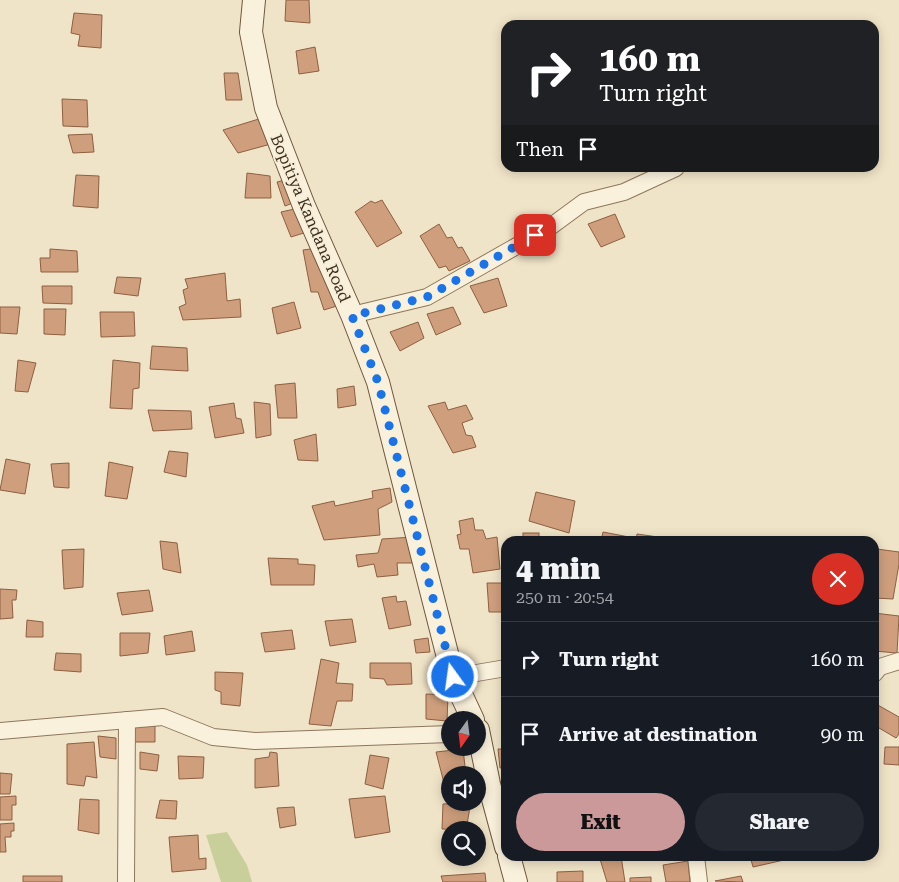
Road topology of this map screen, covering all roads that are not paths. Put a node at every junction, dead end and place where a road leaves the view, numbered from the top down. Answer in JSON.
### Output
{"nodes":[{"id":1,"x":254,"y":0,"type":"edge"},
{"id":2,"x":667,"y":172,"type":"edge"},
{"id":3,"x":352,"y":316,"type":"junction"},
{"id":4,"x":899,"y":661,"type":"edge"},
{"id":5,"x":879,"y":668,"type":"edge"},
{"id":6,"x":501,"y":669,"type":"edge"},
{"id":7,"x":453,"y":677,"type":"junction"},
{"id":8,"x":469,"y":711,"type":"edge"},
{"id":9,"x":127,"y":720,"type":"junction"},
{"id":10,"x":0,"y":730,"type":"edge"},
{"id":11,"x":441,"y":734,"type":"edge"},
{"id":12,"x":483,"y":756,"type":"edge"},
{"id":13,"x":501,"y":828,"type":"edge"},
{"id":14,"x":510,"y":861,"type":"edge"},
{"id":15,"x":697,"y":861,"type":"edge"},
{"id":16,"x":126,"y":882,"type":"edge"},
{"id":17,"x":516,"y":882,"type":"edge"},
{"id":18,"x":699,"y":882,"type":"edge"}],
"edges":[{"from":1,"to":3,"type":"main road","name":"Bopitiya Kandana Road"},
{"from":2,"to":3,"type":"street"},
{"from":3,"to":7,"type":"main road","name":"Bopitiya Kandana Road"},
{"from":4,"to":5,"type":"street"},
{"from":6,"to":7,"type":"street"},
{"from":7,"to":8,"type":"main road","name":"Bopitiya Kandana Road"},
{"from":9,"to":10,"type":"street"},
{"from":9,"to":11,"type":"street"},
{"from":9,"to":16,"type":"street"},
{"from":12,"to":13,"type":"main road","name":"Bopitiya Kandana Road"},
{"from":14,"to":17,"type":"main road"},
{"from":15,"to":18,"type":"street"}]}
